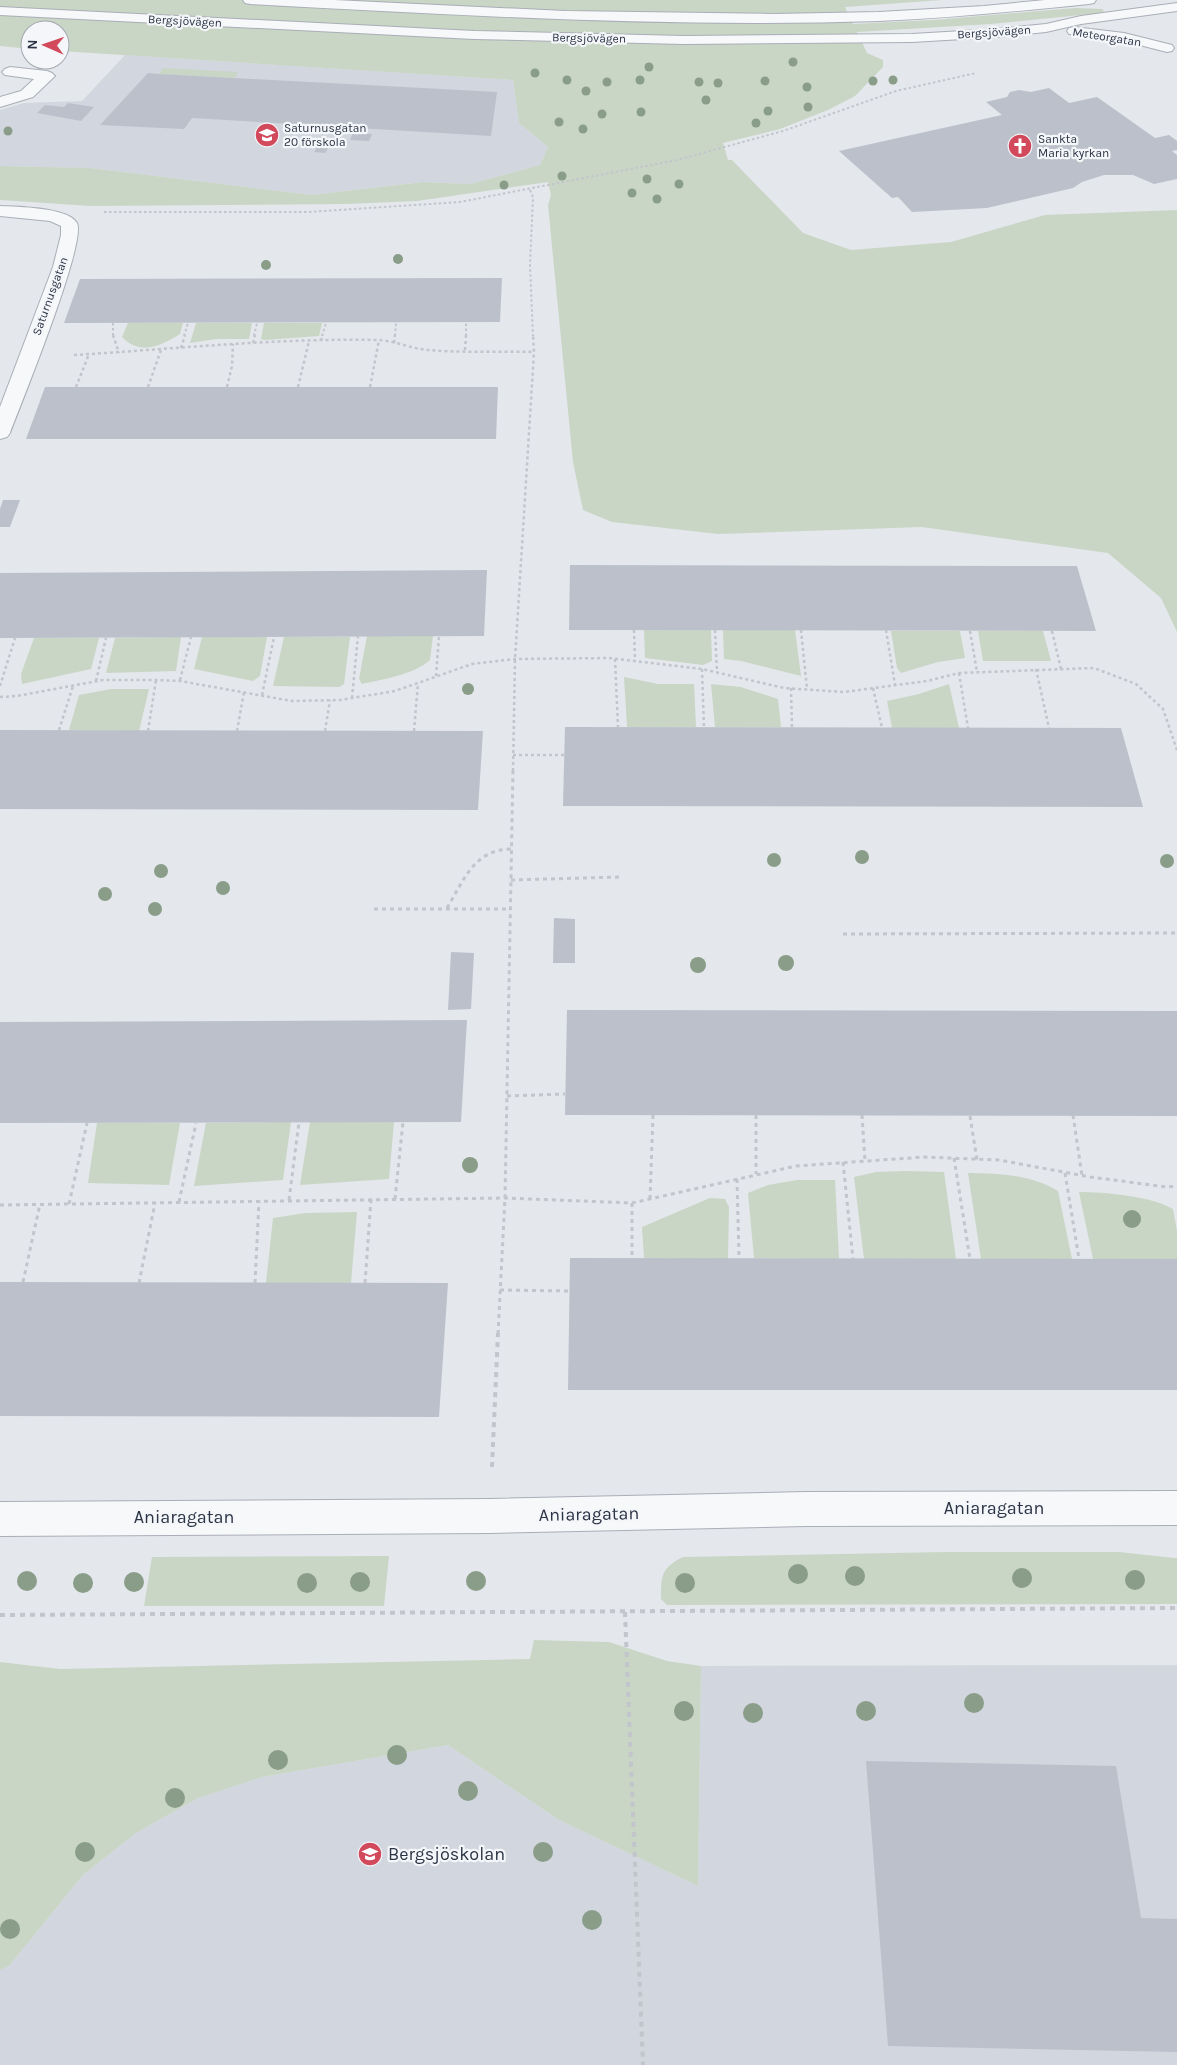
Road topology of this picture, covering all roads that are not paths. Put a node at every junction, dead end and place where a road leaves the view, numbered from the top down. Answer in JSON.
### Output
{"nodes":[{"id":1,"x":250,"y":0,"type":"edge"},
{"id":2,"x":1089,"y":0,"type":"edge"},
{"id":3,"x":1132,"y":0,"type":"edge"},
{"id":4,"x":1177,"y":8,"type":"edge"},
{"id":5,"x":0,"y":11,"type":"edge"},
{"id":6,"x":1146,"y":11,"type":"junction"},
{"id":7,"x":1170,"y":24,"type":"dead end"},
{"id":8,"x":1046,"y":28,"type":"junction"},
{"id":9,"x":1172,"y":52,"type":"edge"},
{"id":10,"x":10,"y":72,"type":"dead end"},
{"id":11,"x":0,"y":102,"type":"edge"},
{"id":12,"x":0,"y":210,"type":"edge"},
{"id":13,"x":0,"y":433,"type":"edge"},
{"id":14,"x":1177,"y":1508,"type":"edge"},
{"id":15,"x":0,"y":1519,"type":"edge"}],
"edges":[{"from":1,"to":2,"type":"street","name":"Bergsjövägen"},
{"from":3,"to":6,"type":"street","name":"Meteorgatan"},
{"from":4,"to":6,"type":"street","name":"Bergsjövägen"},
{"from":5,"to":8,"type":"street","name":"Bergsjövägen"},
{"from":6,"to":7,"type":"street","name":"Meteorgatan"},
{"from":6,"to":8,"type":"street","name":"Bergsjövägen"},
{"from":6,"to":9,"type":"street","name":"Meteorgatan"},
{"from":8,"to":9,"type":"street","name":"Meteorgatan"},
{"from":10,"to":11,"type":"street"},
{"from":12,"to":13,"type":"street","name":"Saturnusgatan"},
{"from":14,"to":15,"type":"street","name":"Aniaragatan"}]}
